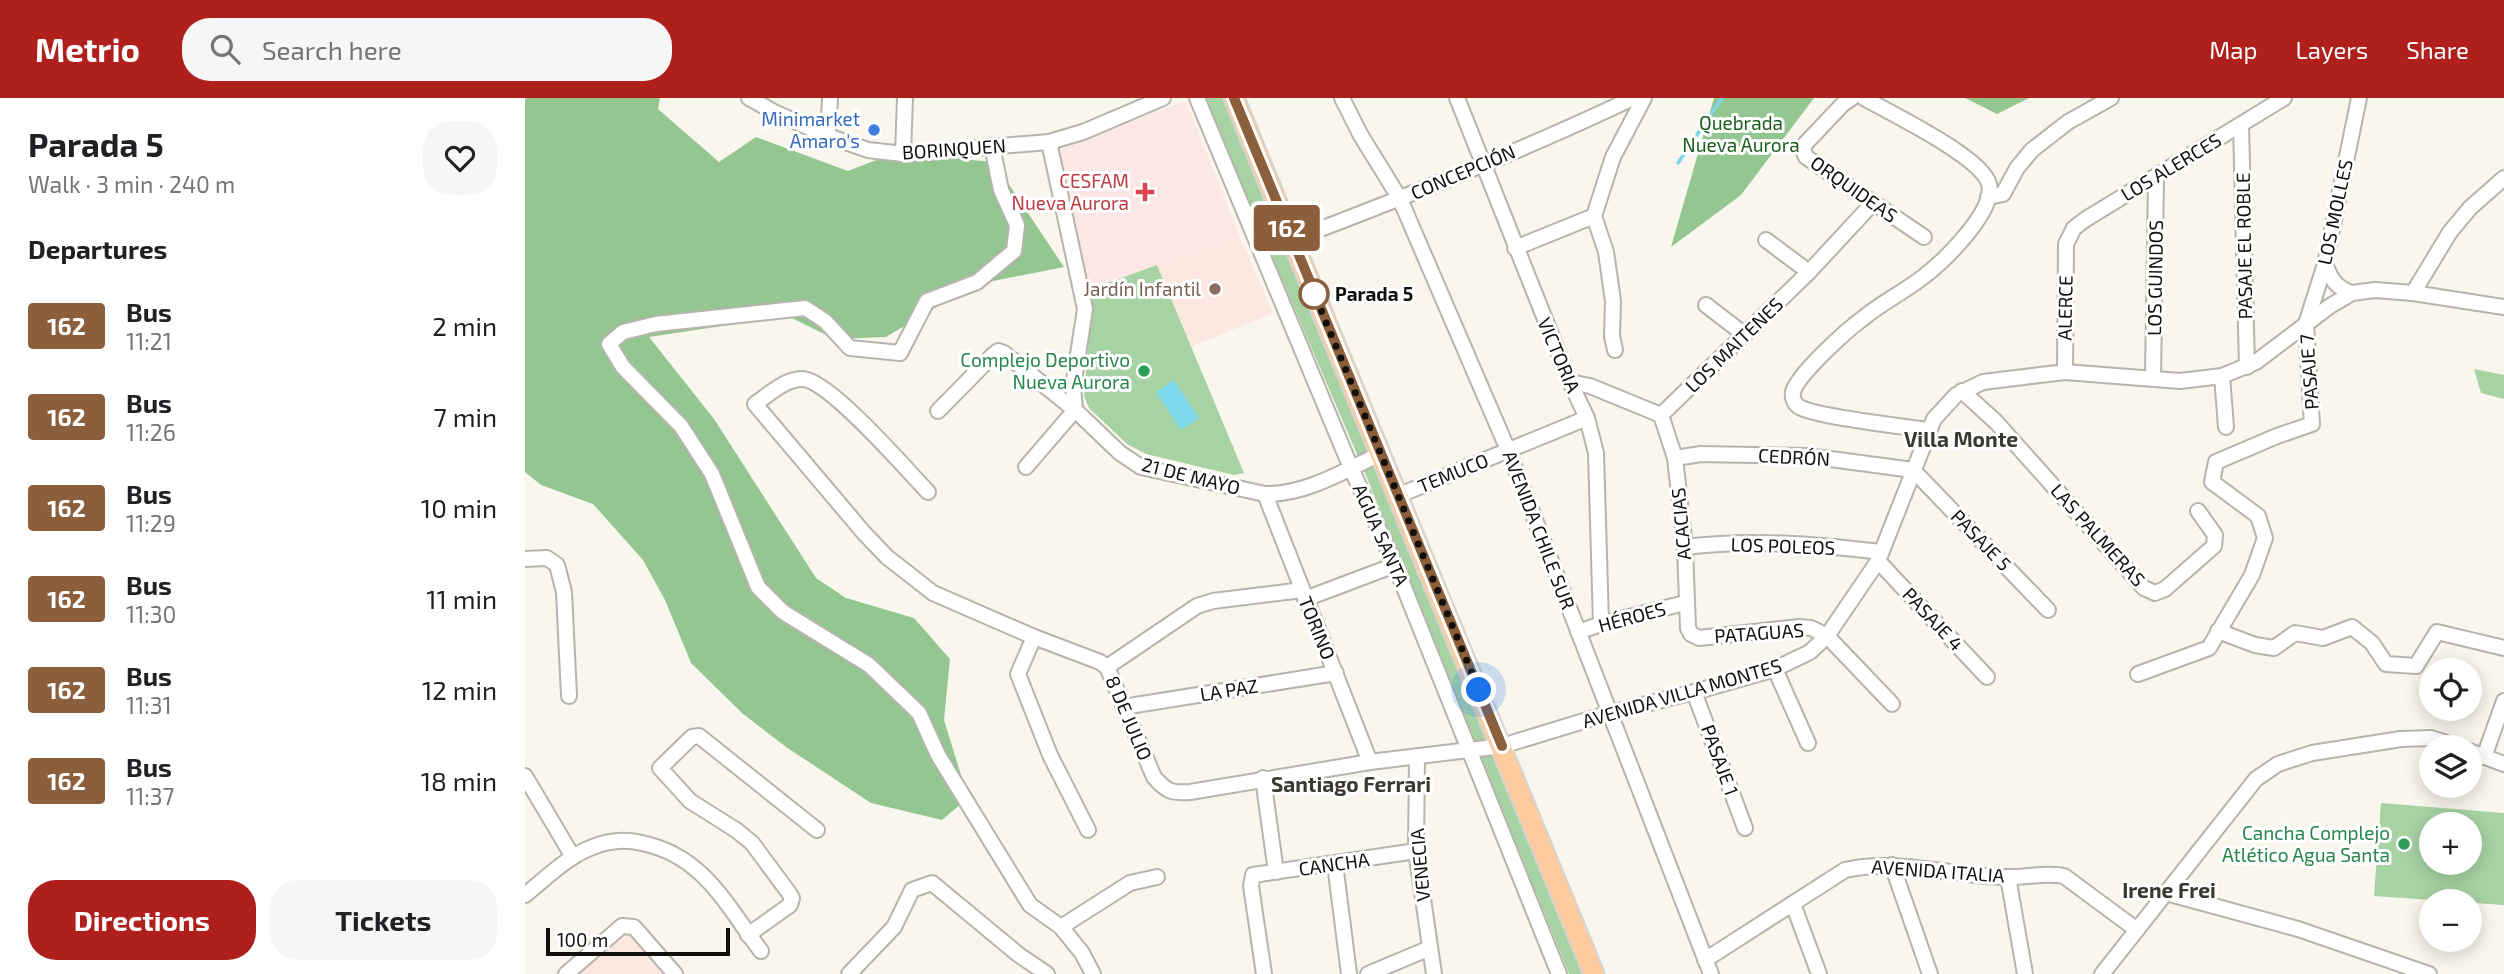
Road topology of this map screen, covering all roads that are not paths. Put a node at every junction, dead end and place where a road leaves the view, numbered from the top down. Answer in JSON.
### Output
{"nodes":[{"id":1,"x":749,"y":98,"type":"edge"},
{"id":2,"x":830,"y":98,"type":"edge"},
{"id":3,"x":905,"y":98,"type":"edge"},
{"id":4,"x":1163,"y":98,"type":"edge"},
{"id":5,"x":1197,"y":98,"type":"edge"},
{"id":6,"x":1234,"y":98,"type":"edge"},
{"id":7,"x":1342,"y":98,"type":"edge"},
{"id":8,"x":1457,"y":98,"type":"edge"},
{"id":9,"x":1633,"y":98,"type":"edge"},
{"id":10,"x":1644,"y":98,"type":"edge"},
{"id":11,"x":1864,"y":98,"type":"edge"},
{"id":12,"x":2111,"y":98,"type":"edge"},
{"id":13,"x":2284,"y":98,"type":"edge"},
{"id":14,"x":2359,"y":98,"type":"edge"},
{"id":15,"x":1848,"y":101,"type":"edge"},
{"id":16,"x":2241,"y":125,"type":"junction"},
{"id":17,"x":828,"y":136,"type":"junction"},
{"id":18,"x":1049,"y":142,"type":"junction"},
{"id":19,"x":992,"y":146,"type":"junction"},
{"id":20,"x":904,"y":155,"type":"junction"},
{"id":21,"x":1484,"y":163,"type":"junction"},
{"id":22,"x":2157,"y":177,"type":"junction"},
{"id":23,"x":2504,"y":178,"type":"edge"},
{"id":24,"x":1988,"y":197,"type":"junction"},
{"id":25,"x":1400,"y":199,"type":"junction"},
{"id":26,"x":1873,"y":203,"type":"junction"},
{"id":27,"x":1594,"y":216,"type":"junction"},
{"id":28,"x":1924,"y":237,"type":"dead end"},
{"id":29,"x":1292,"y":240,"type":"junction"},
{"id":30,"x":1766,"y":240,"type":"dead end"},
{"id":31,"x":2066,"y":243,"type":"joint"},
{"id":32,"x":1515,"y":248,"type":"junction"},
{"id":33,"x":2325,"y":264,"type":"junction"},
{"id":34,"x":1809,"y":272,"type":"junction"},
{"id":35,"x":2352,"y":293,"type":"junction"},
{"id":36,"x":2413,"y":293,"type":"junction"},
{"id":37,"x":1706,"y":305,"type":"dead end"},
{"id":38,"x":2504,"y":307,"type":"edge"},
{"id":39,"x":2306,"y":324,"type":"junction"},
{"id":40,"x":1745,"y":335,"type":"junction"},
{"id":41,"x":1615,"y":350,"type":"dead end"},
{"id":42,"x":2247,"y":367,"type":"junction"},
{"id":43,"x":2065,"y":372,"type":"junction"},
{"id":44,"x":2222,"y":376,"type":"junction"},
{"id":45,"x":2153,"y":378,"type":"junction"},
{"id":46,"x":1570,"y":382,"type":"junction"},
{"id":47,"x":1962,"y":391,"type":"junction"},
{"id":48,"x":1075,"y":410,"type":"junction"},
{"id":49,"x":938,"y":411,"type":"dead end"},
{"id":50,"x":1661,"y":415,"type":"junction"},
{"id":51,"x":1587,"y":418,"type":"junction"},
{"id":52,"x":2226,"y":427,"type":"dead end"},
{"id":53,"x":1928,"y":430,"type":"junction"},
{"id":54,"x":1508,"y":450,"type":"junction"},
{"id":55,"x":1380,"y":454,"type":"junction"},
{"id":56,"x":1675,"y":458,"type":"junction"},
{"id":57,"x":1026,"y":467,"type":"dead end"},
{"id":58,"x":1351,"y":468,"type":"junction"},
{"id":59,"x":1913,"y":470,"type":"junction"},
{"id":60,"x":928,"y":492,"type":"dead end"},
{"id":61,"x":1265,"y":494,"type":"junction"},
{"id":62,"x":1397,"y":496,"type":"junction"},
{"id":63,"x":2198,"y":511,"type":"dead end"},
{"id":64,"x":1685,"y":547,"type":"junction"},
{"id":65,"x":1880,"y":557,"type":"junction"},
{"id":66,"x":525,"y":559,"type":"edge"},
{"id":67,"x":1395,"y":565,"type":"junction"},
{"id":68,"x":1303,"y":594,"type":"junction"},
{"id":69,"x":1685,"y":603,"type":"junction"},
{"id":70,"x":2048,"y":610,"type":"dead end"},
{"id":71,"x":1601,"y":624,"type":"junction"},
{"id":72,"x":2218,"y":631,"type":"junction"},
{"id":73,"x":1578,"y":632,"type":"junction"},
{"id":74,"x":1691,"y":634,"type":"joint"},
{"id":75,"x":1827,"y":636,"type":"junction"},
{"id":76,"x":1034,"y":638,"type":"junction"},
{"id":77,"x":2504,"y":648,"type":"edge"},
{"id":78,"x":1107,"y":667,"type":"junction"},
{"id":79,"x":1775,"y":669,"type":"junction"},
{"id":80,"x":1335,"y":673,"type":"junction"},
{"id":81,"x":2137,"y":674,"type":"dead end"},
{"id":82,"x":1987,"y":677,"type":"dead end"},
{"id":83,"x":1694,"y":692,"type":"junction"},
{"id":84,"x":569,"y":696,"type":"dead end"},
{"id":85,"x":2504,"y":701,"type":"edge"},
{"id":86,"x":1892,"y":704,"type":"dead end"},
{"id":87,"x":1123,"y":707,"type":"junction"},
{"id":88,"x":1610,"y":713,"type":"junction"},
{"id":89,"x":2419,"y":738,"type":"edge"},
{"id":90,"x":1808,"y":743,"type":"dead end"},
{"id":91,"x":1502,"y":746,"type":"junction"},
{"id":92,"x":1469,"y":748,"type":"junction"},
{"id":93,"x":1417,"y":756,"type":"junction"},
{"id":94,"x":2484,"y":757,"type":"joint"},
{"id":95,"x":1370,"y":762,"type":"junction"},
{"id":96,"x":2504,"y":764,"type":"edge"},
{"id":97,"x":1263,"y":778,"type":"junction"},
{"id":98,"x":526,"y":781,"type":"edge"},
{"id":99,"x":1745,"y":828,"type":"dead end"},
{"id":100,"x":817,"y":830,"type":"dead end"},
{"id":101,"x":1088,"y":830,"type":"dead end"},
{"id":102,"x":1416,"y":851,"type":"junction"},
{"id":103,"x":573,"y":857,"type":"junction"},
{"id":104,"x":1335,"y":864,"type":"junction"},
{"id":105,"x":1892,"y":865,"type":"junction"},
{"id":106,"x":1276,"y":872,"type":"junction"},
{"id":107,"x":1157,"y":877,"type":"dead end"},
{"id":108,"x":2008,"y":877,"type":"junction"},
{"id":109,"x":2166,"y":893,"type":"junction"},
{"id":110,"x":525,"y":895,"type":"edge"},
{"id":111,"x":1793,"y":904,"type":"junction"},
{"id":112,"x":1061,"y":927,"type":"junction"},
{"id":113,"x":2137,"y":930,"type":"junction"},
{"id":114,"x":748,"y":935,"type":"junction"},
{"id":115,"x":1430,"y":948,"type":"junction"},
{"id":116,"x":761,"y":951,"type":"dead end"},
{"id":117,"x":1708,"y":967,"type":"edge"},
{"id":118,"x":566,"y":974,"type":"edge"},
{"id":119,"x":675,"y":974,"type":"edge"},
{"id":120,"x":849,"y":974,"type":"edge"},
{"id":121,"x":1047,"y":974,"type":"edge"},
{"id":122,"x":1093,"y":974,"type":"edge"},
{"id":123,"x":1264,"y":974,"type":"edge"},
{"id":124,"x":1349,"y":974,"type":"edge"},
{"id":125,"x":1369,"y":974,"type":"edge"},
{"id":126,"x":1434,"y":974,"type":"edge"},
{"id":127,"x":1559,"y":974,"type":"edge"},
{"id":128,"x":1594,"y":974,"type":"edge"},
{"id":129,"x":1819,"y":974,"type":"edge"},
{"id":130,"x":1930,"y":974,"type":"edge"},
{"id":131,"x":2025,"y":974,"type":"edge"},
{"id":132,"x":2102,"y":974,"type":"edge"},
{"id":133,"x":2429,"y":974,"type":"edge"}],
"edges":[{"from":1,"to":17,"type":"street","name":"BORINQUEN"},
{"from":2,"to":17,"type":"street"},
{"from":3,"to":20,"type":"street"},
{"from":4,"to":18,"type":"street","name":"BORINQUEN"},
{"from":5,"to":58,"type":"street","name":"AGUA SANTA"},
{"from":6,"to":29,"type":"main road"},
{"from":7,"to":25,"type":"street","name":"AVENIDA CHILE SUR"},
{"from":8,"to":21,"type":"street","name":"VICTORIA"},
{"from":9,"to":21,"type":"street","name":"CONCEPCIÓN"},
{"from":10,"to":27,"type":"street"},
{"from":11,"to":24,"type":"street"},
{"from":12,"to":24,"type":"street"},
{"from":13,"to":16,"type":"street","name":"LOS ALERCES"},
{"from":14,"to":33,"type":"street","name":"LOS MOLLES"},
{"from":15,"to":26,"type":"street","name":"ORQUIDEAS"},
{"from":16,"to":22,"type":"street","name":"LOS ALERCES"},
{"from":16,"to":42,"type":"street","name":"PASAJE EL ROBLE"},
{"from":17,"to":20,"type":"street","name":"BORINQUEN"},
{"from":18,"to":19,"type":"street","name":"BORINQUEN"},
{"from":18,"to":48,"type":"street"},
{"from":19,"to":20,"type":"street","name":"BORINQUEN"},
{"from":19,"to":112,"type":"street"},
{"from":21,"to":25,"type":"street","name":"CONCEPCIÓN"},
{"from":21,"to":32,"type":"street","name":"VICTORIA"},
{"from":22,"to":31,"type":"street","name":"LOS ALERCES"},
{"from":22,"to":45,"type":"street","name":"LOS GUINDOS"},
{"from":23,"to":36,"type":"street"},
{"from":24,"to":53,"type":"street"},
{"from":25,"to":29,"type":"street","name":"CONCEPCIÓN"},
{"from":25,"to":54,"type":"street","name":"AVENIDA CHILE SUR"},
{"from":26,"to":28,"type":"street","name":"ORQUIDEAS"},
{"from":26,"to":34,"type":"street","name":"LOS MAITENES"},
{"from":27,"to":32,"type":"street"},
{"from":27,"to":41,"type":"street"},
{"from":29,"to":55,"type":"main road"},
{"from":30,"to":34,"type":"street"},
{"from":31,"to":43,"type":"street","name":"ALERCE"},
{"from":32,"to":46,"type":"street","name":"VICTORIA"},
{"from":33,"to":35,"type":"street"},
{"from":33,"to":39,"type":"street","name":"LOS MOLLES"},
{"from":34,"to":40,"type":"street","name":"LOS MAITENES"},
{"from":35,"to":36,"type":"street"},
{"from":35,"to":39,"type":"street","name":"AVENIDA VILLA MONTES"},
{"from":36,"to":38,"type":"street"},
{"from":37,"to":40,"type":"street"},
{"from":39,"to":42,"type":"street","name":"AVENIDA VILLA MONTES"},
{"from":39,"to":72,"type":"street","name":"PASAJE 7"},
{"from":40,"to":50,"type":"street","name":"LOS MAITENES"},
{"from":42,"to":44,"type":"street","name":"AVENIDA VILLA MONTES"},
{"from":43,"to":45,"type":"street","name":"AVENIDA VILLA MONTES"},
{"from":43,"to":47,"type":"street","name":"AVENIDA VILLA MONTES"},
{"from":44,"to":45,"type":"street","name":"AVENIDA VILLA MONTES"},
{"from":44,"to":52,"type":"street"},
{"from":46,"to":50,"type":"street"},
{"from":46,"to":51,"type":"street","name":"VICTORIA"},
{"from":47,"to":53,"type":"street","name":"AVENIDA VILLA MONTES"},
{"from":47,"to":63,"type":"street","name":"LAS PALMERAS"},
{"from":48,"to":49,"type":"street","name":"21 DE MAYO"},
{"from":48,"to":57,"type":"street"},
{"from":48,"to":61,"type":"street","name":"21 DE MAYO"},
{"from":50,"to":56,"type":"street","name":"ACACIAS"},
{"from":51,"to":54,"type":"street","name":"TEMUCO"},
{"from":51,"to":71,"type":"street","name":"VICTORIA"},
{"from":53,"to":59,"type":"street","name":"AVENIDA VILLA MONTES"},
{"from":54,"to":62,"type":"street","name":"TEMUCO"},
{"from":54,"to":73,"type":"street","name":"AVENIDA CHILE SUR"},
{"from":55,"to":58,"type":"street","name":"21 DE MAYO"},
{"from":55,"to":62,"type":"main road"},
{"from":56,"to":59,"type":"street","name":"CEDRÓN"},
{"from":56,"to":64,"type":"street","name":"ACACIAS"},
{"from":58,"to":61,"type":"street","name":"21 DE MAYO"},
{"from":58,"to":67,"type":"street","name":"AGUA SANTA"},
{"from":59,"to":65,"type":"street","name":"AVENIDA VILLA MONTES"},
{"from":59,"to":70,"type":"street","name":"PASAJE 5"},
{"from":60,"to":76,"type":"street","name":"8 DE JULIO"},
{"from":61,"to":68,"type":"street","name":"TORINO"},
{"from":62,"to":91,"type":"main road"},
{"from":64,"to":65,"type":"street","name":"LOS POLEOS"},
{"from":64,"to":69,"type":"street","name":"ACACIAS"},
{"from":65,"to":75,"type":"street","name":"AVENIDA VILLA MONTES"},
{"from":65,"to":82,"type":"street","name":"PASAJE 4"},
{"from":66,"to":84,"type":"street"},
{"from":67,"to":68,"type":"street"},
{"from":67,"to":92,"type":"street","name":"AGUA SANTA"},
{"from":68,"to":78,"type":"street"},
{"from":68,"to":80,"type":"street","name":"TORINO"},
{"from":69,"to":71,"type":"street","name":"HÉROES"},
{"from":69,"to":74,"type":"street","name":"ACACIAS"},
{"from":71,"to":73,"type":"street","name":"HÉROES"},
{"from":72,"to":77,"type":"street"},
{"from":72,"to":81,"type":"street"},
{"from":73,"to":88,"type":"street","name":"AVENIDA CHILE SUR"},
{"from":74,"to":75,"type":"street","name":"PATAGUAS"},
{"from":75,"to":79,"type":"street","name":"AVENIDA VILLA MONTES"},
{"from":75,"to":86,"type":"street"},
{"from":76,"to":78,"type":"street","name":"8 DE JULIO"},
{"from":76,"to":101,"type":"street"},
{"from":78,"to":87,"type":"street","name":"8 DE JULIO"},
{"from":79,"to":83,"type":"street","name":"AVENIDA VILLA MONTES"},
{"from":79,"to":90,"type":"street"},
{"from":80,"to":87,"type":"street","name":"LA PAZ"},
{"from":80,"to":95,"type":"street","name":"TORINO"},
{"from":83,"to":88,"type":"street","name":"AVENIDA VILLA MONTES"},
{"from":83,"to":99,"type":"street","name":"PASAJE 1"},
{"from":85,"to":94,"type":"street"},
{"from":87,"to":97,"type":"street","name":"8 DE JULIO"},
{"from":88,"to":91,"type":"street","name":"AVENIDA VILLA MONTES"},
{"from":88,"to":117,"type":"street","name":"AVENIDA CHILE SUR"},
{"from":89,"to":109,"type":"street"},
{"from":91,"to":92,"type":"street","name":"8 DE JULIO"},
{"from":91,"to":128,"type":"main road"},
{"from":92,"to":93,"type":"street","name":"8 DE JULIO"},
{"from":92,"to":127,"type":"street","name":"AGUA SANTA"},
{"from":93,"to":95,"type":"street","name":"8 DE JULIO"},
{"from":93,"to":102,"type":"street","name":"VENECIA"},
{"from":94,"to":96,"type":"street"},
{"from":95,"to":97,"type":"street","name":"8 DE JULIO"},
{"from":97,"to":106,"type":"street"},
{"from":98,"to":103,"type":"street"},
{"from":100,"to":114,"type":"street"},
{"from":102,"to":104,"type":"street","name":"CANCHA"},
{"from":102,"to":115,"type":"street","name":"VENECIA"},
{"from":103,"to":110,"type":"street"},
{"from":103,"to":114,"type":"street"},
{"from":104,"to":106,"type":"street","name":"CANCHA"},
{"from":104,"to":124,"type":"street"},
{"from":105,"to":108,"type":"street","name":"AVENIDA ITALIA"},
{"from":105,"to":111,"type":"street","name":"AVENIDA ITALIA"},
{"from":105,"to":130,"type":"street"},
{"from":106,"to":123,"type":"street","name":"CANCHA"},
{"from":107,"to":112,"type":"street"},
{"from":108,"to":113,"type":"street","name":"AVENIDA ITALIA"},
{"from":108,"to":131,"type":"street"},
{"from":109,"to":113,"type":"street"},
{"from":109,"to":133,"type":"street"},
{"from":111,"to":117,"type":"street","name":"AVENIDA ITALIA"},
{"from":111,"to":129,"type":"street"},
{"from":112,"to":122,"type":"street"},
{"from":113,"to":132,"type":"street"},
{"from":114,"to":116,"type":"street"},
{"from":115,"to":125,"type":"street"},
{"from":115,"to":126,"type":"street","name":"VENECIA"},
{"from":118,"to":119,"type":"street"},
{"from":120,"to":121,"type":"street"}]}
